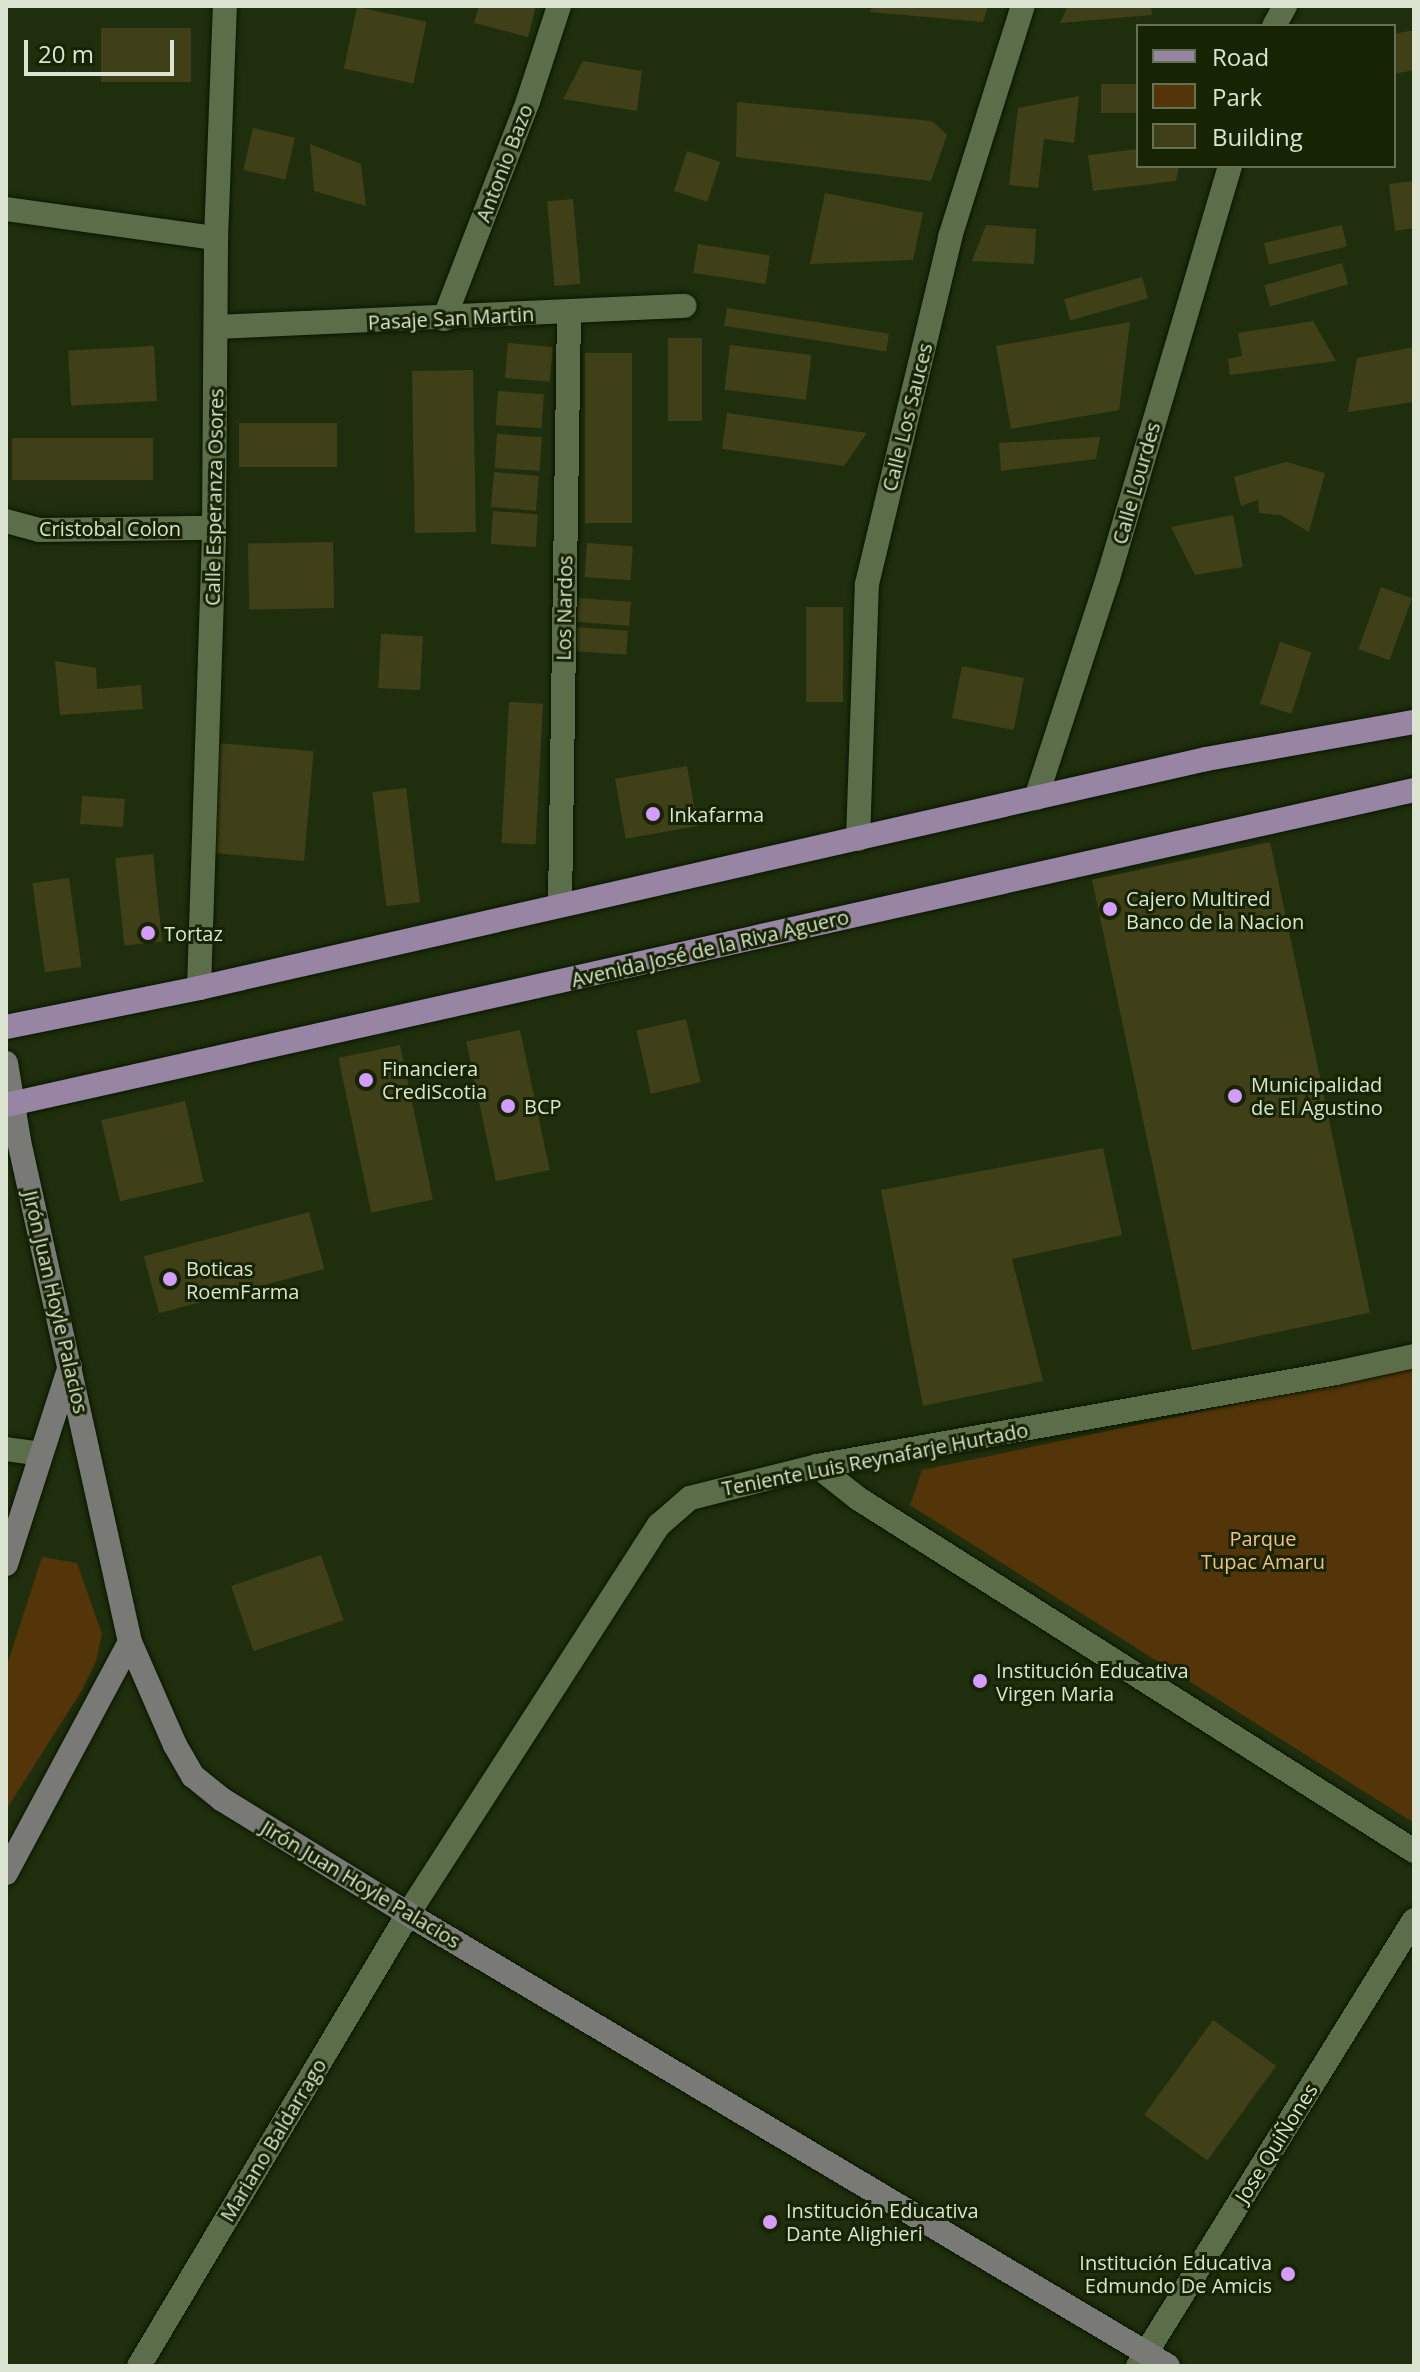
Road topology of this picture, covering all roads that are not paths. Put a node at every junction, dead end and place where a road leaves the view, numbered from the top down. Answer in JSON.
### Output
{"nodes":[{"id":1,"x":225,"y":6,"type":"edge"},
{"id":2,"x":559,"y":6,"type":"edge"},
{"id":3,"x":1023,"y":6,"type":"edge"},
{"id":4,"x":1285,"y":6,"type":"edge"},
{"id":5,"x":1275,"y":24,"type":"edge"},
{"id":6,"x":1229,"y":168,"type":"edge"},
{"id":7,"x":6,"y":209,"type":"edge"},
{"id":8,"x":216,"y":238,"type":"junction"},
{"id":9,"x":685,"y":306,"type":"dead end"},
{"id":10,"x":569,"y":312,"type":"junction"},
{"id":11,"x":444,"y":319,"type":"junction"},
{"id":12,"x":217,"y":327,"type":"junction"},
{"id":13,"x":6,"y":521,"type":"edge"},
{"id":14,"x":214,"y":528,"type":"junction"},
{"id":15,"x":1414,"y":722,"type":"edge"},
{"id":16,"x":1414,"y":790,"type":"edge"},
{"id":17,"x":1036,"y":798,"type":"junction"},
{"id":18,"x":858,"y":839,"type":"junction"},
{"id":19,"x":560,"y":905,"type":"junction"},
{"id":20,"x":199,"y":988,"type":"junction"},
{"id":21,"x":6,"y":1027,"type":"edge"},
{"id":22,"x":6,"y":1063,"type":"edge"},
{"id":23,"x":10,"y":1104,"type":"edge"},
{"id":24,"x":1414,"y":1356,"type":"edge"},
{"id":25,"x":70,"y":1363,"type":"junction"},
{"id":26,"x":6,"y":1449,"type":"edge"},
{"id":27,"x":40,"y":1454,"type":"junction"},
{"id":28,"x":817,"y":1466,"type":"junction"},
{"id":29,"x":6,"y":1564,"type":"edge"},
{"id":30,"x":130,"y":1642,"type":"junction"},
{"id":31,"x":17,"y":1838,"type":"edge"},
{"id":32,"x":1414,"y":1851,"type":"edge"},
{"id":33,"x":6,"y":1873,"type":"edge"},
{"id":34,"x":408,"y":1914,"type":"junction"},
{"id":35,"x":1414,"y":1920,"type":"edge"},
{"id":36,"x":1143,"y":2359,"type":"edge"},
{"id":37,"x":139,"y":2366,"type":"edge"},
{"id":38,"x":1168,"y":2366,"type":"edge"}],
"edges":[{"from":1,"to":8,"type":"street","name":"Calle Esperanza Osores"},
{"from":2,"to":11,"type":"street","name":"Antonio Bazo"},
{"from":3,"to":18,"type":"street","name":"Calle Los Sauces"},
{"from":4,"to":5,"type":"street"},
{"from":6,"to":17,"type":"street","name":"Calle Lourdes"},
{"from":7,"to":8,"type":"street"},
{"from":8,"to":12,"type":"street","name":"Calle Esperanza Osores"},
{"from":9,"to":10,"type":"street","name":"Pasaje San Martin"},
{"from":10,"to":11,"type":"street","name":"Pasaje San Martin"},
{"from":10,"to":19,"type":"street","name":"Los Nardos"},
{"from":11,"to":12,"type":"street","name":"Pasaje San Martin"},
{"from":12,"to":14,"type":"street","name":"Calle Esperanza Osores"},
{"from":13,"to":14,"type":"street","name":"Cristobal Colon"},
{"from":14,"to":20,"type":"street","name":"Calle Esperanza Osores"},
{"from":15,"to":17,"type":"main road"},
{"from":16,"to":23,"type":"main road","name":"Avenida José de la Riva Aguero"},
{"from":17,"to":18,"type":"main road"},
{"from":18,"to":19,"type":"main road"},
{"from":19,"to":20,"type":"main road"},
{"from":20,"to":21,"type":"main road"},
{"from":22,"to":23,"type":"street","name":"Jirón Juan Hoyle Palacios"},
{"from":23,"to":25,"type":"street","name":"Jirón Juan Hoyle Palacios"},
{"from":24,"to":28,"type":"street","name":"Teniente Luis Reynafarje Hurtado"},
{"from":25,"to":27,"type":"street"},
{"from":25,"to":30,"type":"street","name":"Jirón Juan Hoyle Palacios"},
{"from":26,"to":27,"type":"street"},
{"from":27,"to":29,"type":"street"},
{"from":28,"to":32,"type":"street"},
{"from":28,"to":34,"type":"street","name":"Teniente Luis Reynafarje Hurtado"},
{"from":30,"to":31,"type":"street"},
{"from":30,"to":34,"type":"street","name":"Jirón Juan Hoyle Palacios"},
{"from":31,"to":33,"type":"street"},
{"from":34,"to":36,"type":"street","name":"Jirón Juan Hoyle Palacios"},
{"from":34,"to":37,"type":"street","name":"Mariano Baldarrago"},
{"from":35,"to":36,"type":"street","name":"Jose QuiÑones"},
{"from":36,"to":38,"type":"street","name":"Jirón Juan Hoyle Palacios"}]}
